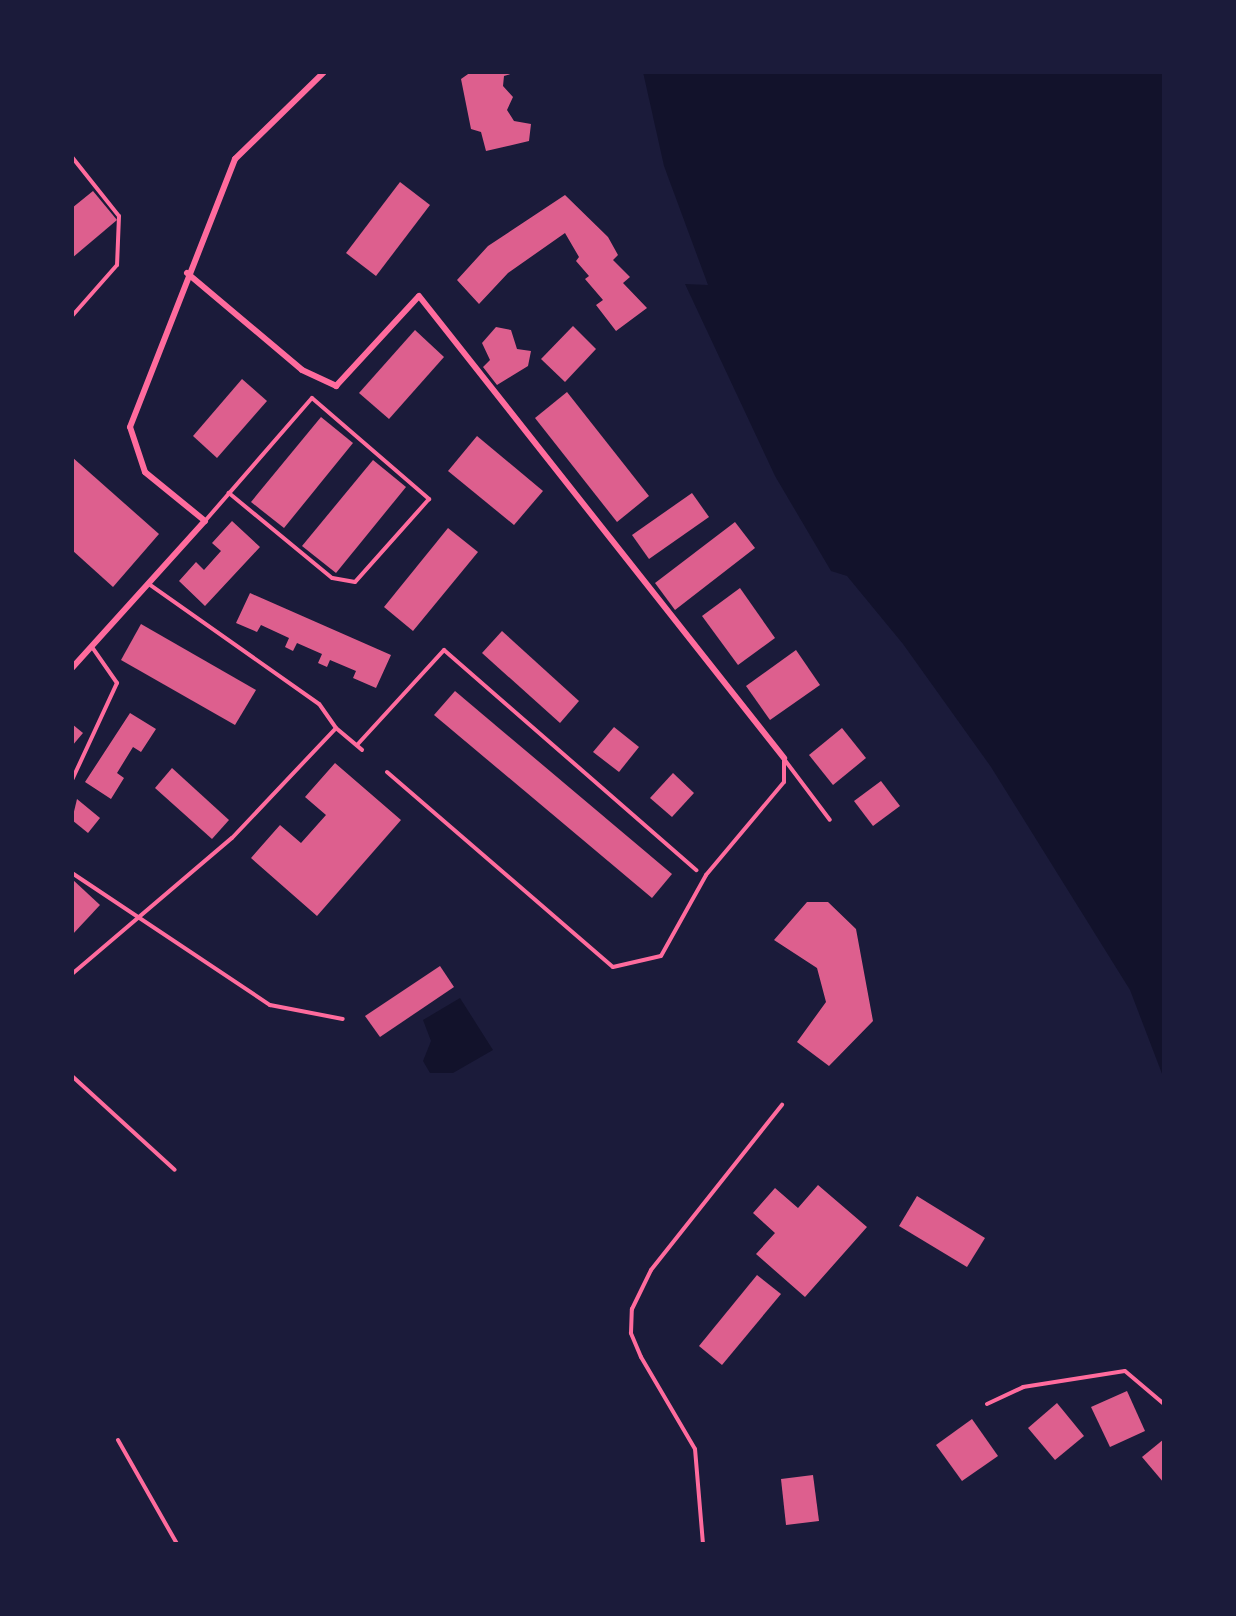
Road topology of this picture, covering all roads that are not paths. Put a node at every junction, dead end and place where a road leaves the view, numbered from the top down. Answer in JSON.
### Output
{"nodes":[{"id":1,"x":324,"y":72,"type":"edge"},
{"id":2,"x":72,"y":157,"type":"edge"},
{"id":3,"x":187,"y":273,"type":"junction"},
{"id":4,"x":72,"y":316,"type":"edge"},
{"id":5,"x":229,"y":493,"type":"junction"},
{"id":6,"x":205,"y":521,"type":"junction"},
{"id":7,"x":148,"y":584,"type":"junction"},
{"id":8,"x":91,"y":646,"type":"junction"},
{"id":9,"x":72,"y":668,"type":"edge"},
{"id":10,"x":336,"y":728,"type":"junction"},
{"id":11,"x":357,"y":746,"type":"junction"},
{"id":12,"x":362,"y":750,"type":"dead end"},
{"id":13,"x":784,"y":758,"type":"junction"},
{"id":14,"x":387,"y":772,"type":"dead end"},
{"id":15,"x":72,"y":780,"type":"edge"},
{"id":16,"x":830,"y":820,"type":"dead end"},
{"id":17,"x":696,"y":870,"type":"dead end"},
{"id":18,"x":72,"y":873,"type":"edge"},
{"id":19,"x":138,"y":918,"type":"junction"},
{"id":20,"x":72,"y":974,"type":"edge"},
{"id":21,"x":343,"y":1019,"type":"dead end"},
{"id":22,"x":72,"y":1076,"type":"edge"},
{"id":23,"x":782,"y":1106,"type":"dead end"},
{"id":24,"x":175,"y":1170,"type":"dead end"},
{"id":25,"x":987,"y":1404,"type":"dead end"},
{"id":26,"x":1164,"y":1404,"type":"edge"},
{"id":27,"x":118,"y":1440,"type":"dead end"},
{"id":28,"x":177,"y":1544,"type":"edge"},
{"id":29,"x":703,"y":1544,"type":"edge"}],
"edges":[{"from":1,"to":3,"type":"street"},
{"from":2,"to":4,"type":"lane"},
{"from":3,"to":6,"type":"street"},
{"from":3,"to":13,"type":"street"},
{"from":5,"to":5,"type":"lane"},
{"from":5,"to":6,"type":"lane"},
{"from":6,"to":7,"type":"street"},
{"from":7,"to":8,"type":"street"},
{"from":7,"to":10,"type":"lane"},
{"from":8,"to":9,"type":"street"},
{"from":8,"to":15,"type":"lane"},
{"from":10,"to":11,"type":"lane"},
{"from":10,"to":19,"type":"lane"},
{"from":11,"to":12,"type":"lane"},
{"from":11,"to":17,"type":"lane"},
{"from":13,"to":14,"type":"lane"},
{"from":13,"to":16,"type":"lane"},
{"from":18,"to":19,"type":"lane"},
{"from":19,"to":20,"type":"lane"},
{"from":19,"to":21,"type":"lane"},
{"from":22,"to":24,"type":"lane"},
{"from":23,"to":29,"type":"lane"},
{"from":25,"to":26,"type":"lane"},
{"from":27,"to":28,"type":"lane"}]}
